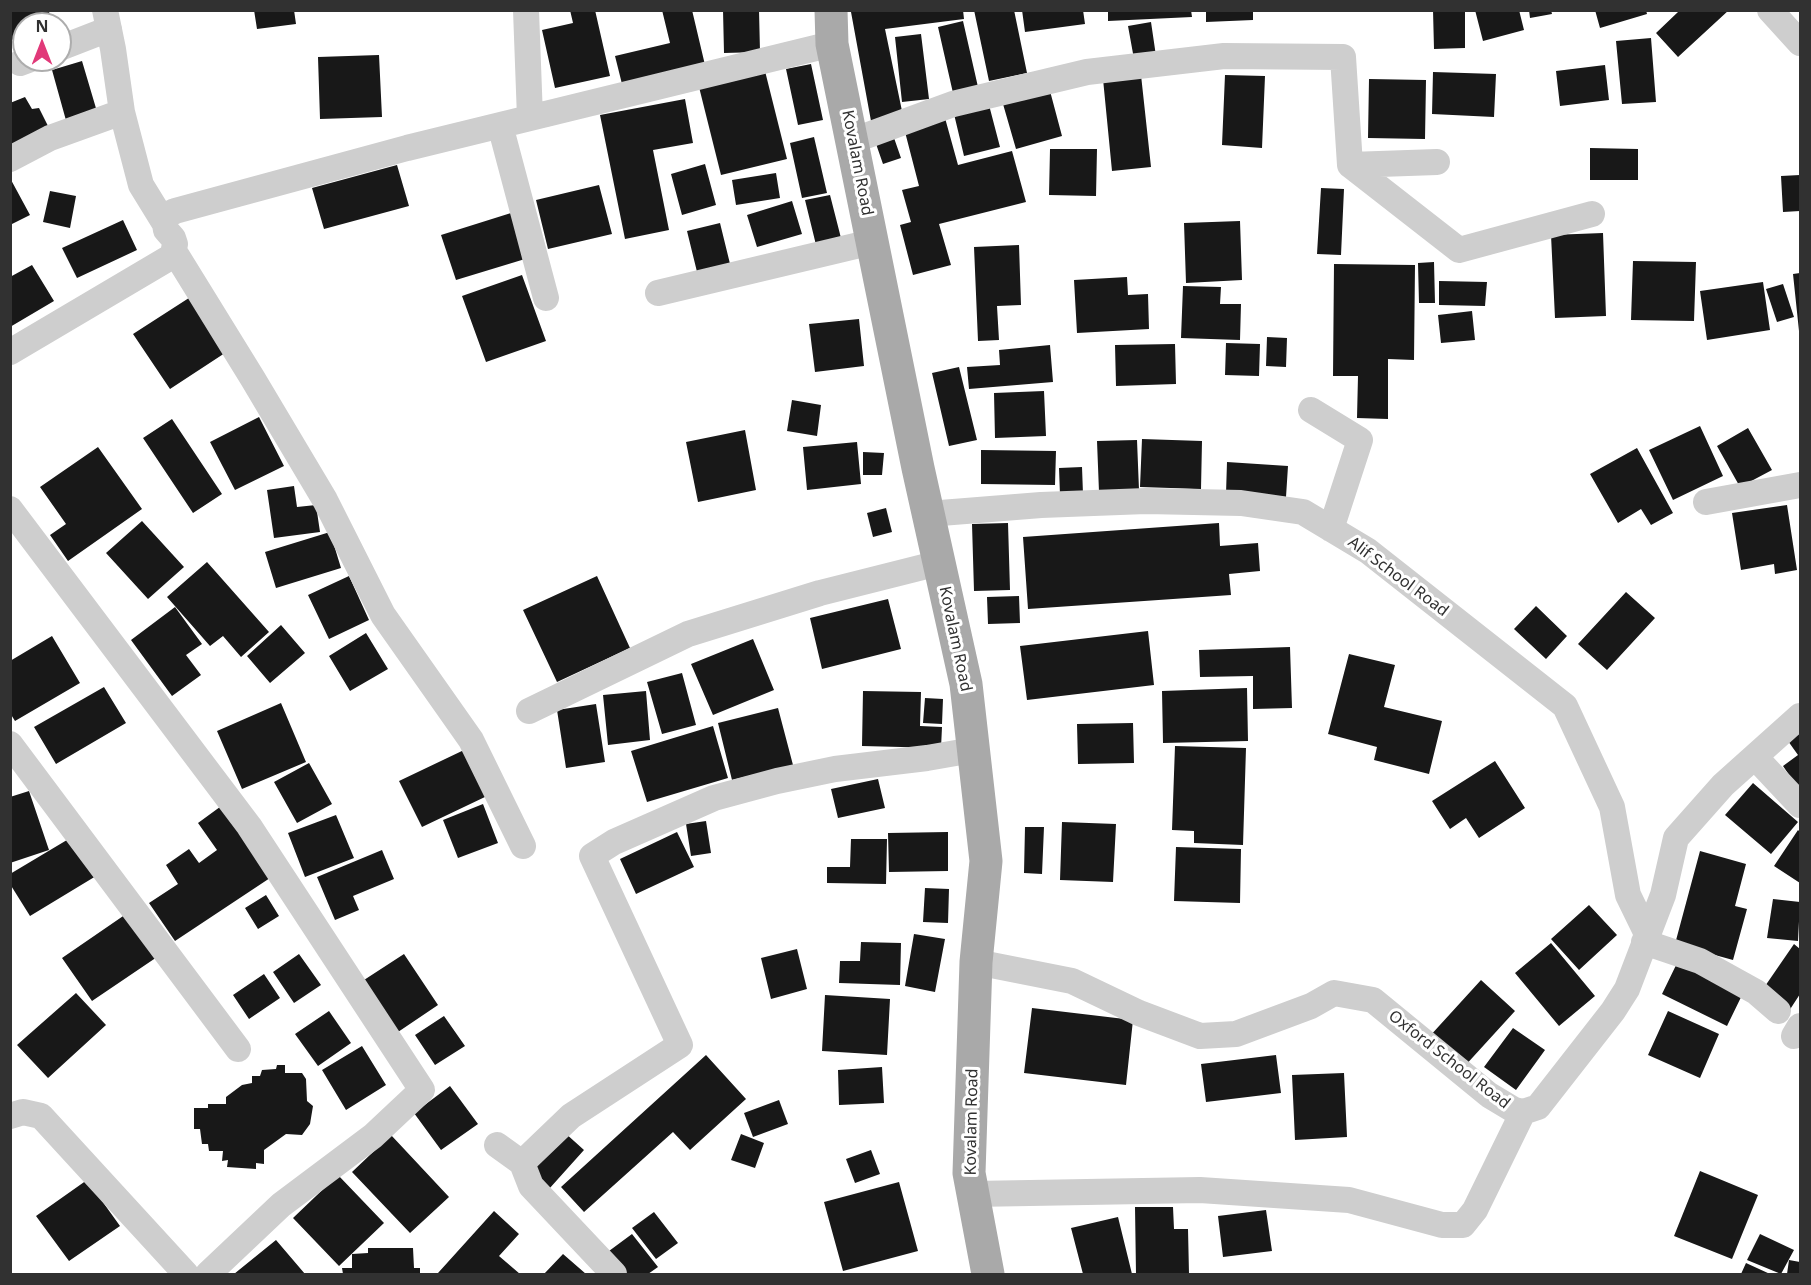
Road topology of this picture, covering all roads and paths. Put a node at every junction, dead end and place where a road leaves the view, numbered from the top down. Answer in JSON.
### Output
{"nodes":[{"id":1,"x":526,"y":10,"type":"edge"},
{"id":2,"x":831,"y":10,"type":"edge"},
{"id":3,"x":1770,"y":10,"type":"edge"},
{"id":4,"x":107,"y":20,"type":"edge"},
{"id":5,"x":72,"y":41,"type":"edge"},
{"id":6,"x":1800,"y":43,"type":"edge"},
{"id":7,"x":832,"y":44,"type":"junction"},
{"id":8,"x":122,"y":112,"type":"junction"},
{"id":9,"x":530,"y":118,"type":"junction"},
{"id":10,"x":500,"y":125,"type":"junction"},
{"id":11,"x":852,"y":141,"type":"junction"},
{"id":12,"x":10,"y":159,"type":"edge"},
{"id":13,"x":1437,"y":162,"type":"dead end"},
{"id":14,"x":1350,"y":165,"type":"junction"},
{"id":15,"x":1592,"y":214,"type":"dead end"},
{"id":16,"x":165,"y":225,"type":"junction"},
{"id":17,"x":872,"y":242,"type":"junction"},
{"id":18,"x":174,"y":251,"type":"junction"},
{"id":19,"x":658,"y":293,"type":"dead end"},
{"id":20,"x":546,"y":298,"type":"dead end"},
{"id":21,"x":10,"y":352,"type":"edge"},
{"id":22,"x":1311,"y":410,"type":"dead end"},
{"id":23,"x":1800,"y":485,"type":"edge"},
{"id":24,"x":1706,"y":502,"type":"dead end"},
{"id":25,"x":10,"y":509,"type":"edge"},
{"id":26,"x":928,"y":514,"type":"junction"},
{"id":27,"x":1331,"y":529,"type":"junction"},
{"id":28,"x":939,"y":563,"type":"junction"},
{"id":29,"x":529,"y":711,"type":"dead end"},
{"id":30,"x":1800,"y":716,"type":"edge"},
{"id":31,"x":10,"y":744,"type":"edge"},
{"id":32,"x":974,"y":750,"type":"junction"},
{"id":33,"x":1755,"y":757,"type":"junction"},
{"id":34,"x":1800,"y":805,"type":"edge"},
{"id":35,"x":523,"y":846,"type":"dead end"},
{"id":36,"x":1646,"y":938,"type":"junction"},
{"id":37,"x":976,"y":962,"type":"junction"},
{"id":38,"x":1778,"y":1011,"type":"dead end"},
{"id":39,"x":238,"y":1049,"type":"dead end"},
{"id":40,"x":1523,"y":1112,"type":"junction"},
{"id":41,"x":10,"y":1116,"type":"edge"},
{"id":42,"x":497,"y":1145,"type":"dead end"},
{"id":43,"x":522,"y":1163,"type":"junction"},
{"id":44,"x":973,"y":1194,"type":"junction"},
{"id":45,"x":186,"y":1275,"type":"edge"},
{"id":46,"x":208,"y":1275,"type":"edge"},
{"id":47,"x":614,"y":1275,"type":"edge"},
{"id":48,"x":988,"y":1275,"type":"edge"}],
"edges":[{"from":1,"to":9,"type":"street"},
{"from":2,"to":7,"type":"main road","name":"Kovalam Road"},
{"from":3,"to":6,"type":"street"},
{"from":4,"to":5,"type":"street"},
{"from":4,"to":8,"type":"street"},
{"from":7,"to":9,"type":"street"},
{"from":7,"to":11,"type":"main road","name":"Kovalam Road"},
{"from":8,"to":12,"type":"street"},
{"from":8,"to":16,"type":"street"},
{"from":9,"to":10,"type":"street"},
{"from":10,"to":16,"type":"street"},
{"from":10,"to":20,"type":"street"},
{"from":11,"to":14,"type":"street"},
{"from":11,"to":17,"type":"main road","name":"Kovalam Road"},
{"from":13,"to":14,"type":"street"},
{"from":14,"to":15,"type":"street"},
{"from":16,"to":18,"type":"street"},
{"from":17,"to":19,"type":"street"},
{"from":17,"to":26,"type":"main road","name":"Kovalam Road"},
{"from":18,"to":21,"type":"street"},
{"from":18,"to":35,"type":"street"},
{"from":22,"to":27,"type":"street"},
{"from":23,"to":24,"type":"street"},
{"from":25,"to":46,"type":"street"},
{"from":26,"to":27,"type":"street","name":"Alif School Road"},
{"from":26,"to":28,"type":"main road","name":"Kovalam Road"},
{"from":27,"to":36,"type":"street","name":"Alif School Road"},
{"from":28,"to":29,"type":"street"},
{"from":28,"to":32,"type":"main road","name":"Kovalam Road"},
{"from":30,"to":33,"type":"street","name":"Oxford School Road"},
{"from":31,"to":39,"type":"street"},
{"from":32,"to":37,"type":"main road","name":"Kovalam Road"},
{"from":32,"to":43,"type":"street"},
{"from":33,"to":34,"type":"street"},
{"from":33,"to":36,"type":"street","name":"Oxford School Road"},
{"from":36,"to":38,"type":"street"},
{"from":36,"to":40,"type":"street","name":"Oxford School Road"},
{"from":37,"to":40,"type":"street","name":"Oxford School Road"},
{"from":37,"to":44,"type":"main road","name":"Kovalam Road"},
{"from":40,"to":44,"type":"street"},
{"from":41,"to":45,"type":"street"},
{"from":42,"to":43,"type":"street"},
{"from":43,"to":47,"type":"street"},
{"from":44,"to":48,"type":"main road","name":"Kovalam Road"}]}
